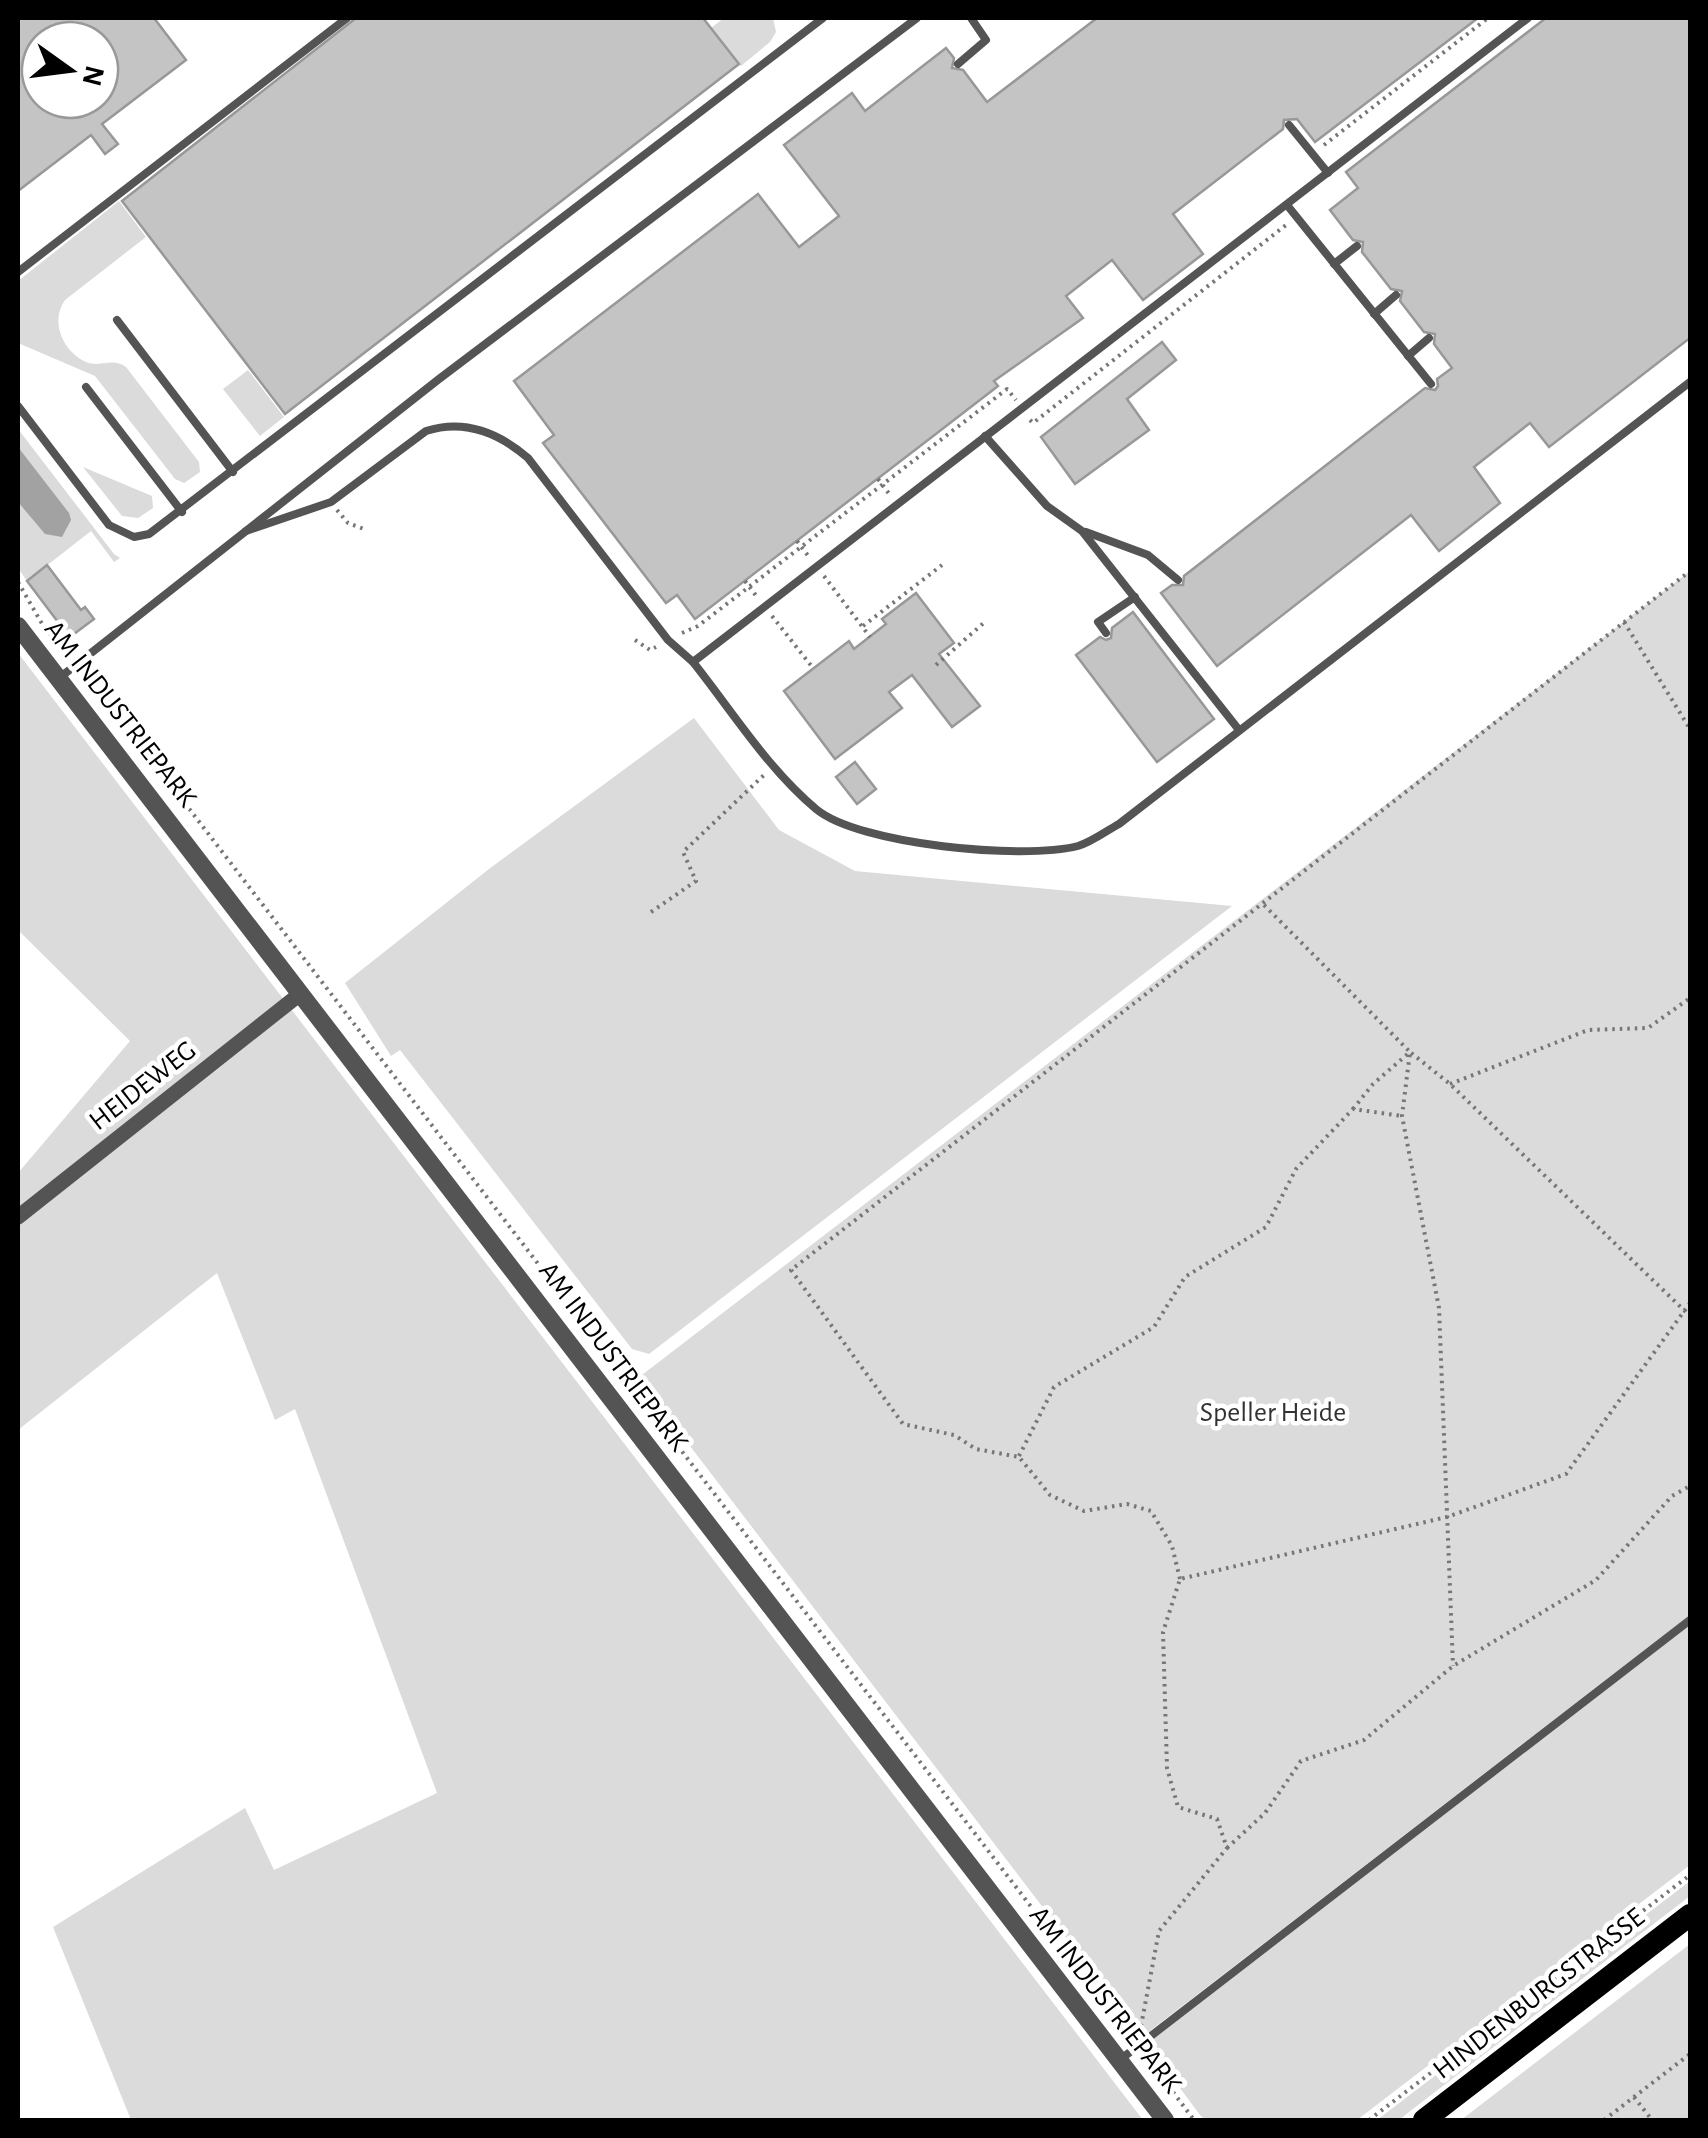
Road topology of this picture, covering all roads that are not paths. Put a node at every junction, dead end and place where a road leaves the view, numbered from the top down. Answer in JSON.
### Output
{"nodes":[{"id":1,"x":348,"y":18,"type":"edge"},
{"id":2,"x":800,"y":18,"type":"edge"},
{"id":3,"x":824,"y":18,"type":"edge"},
{"id":4,"x":918,"y":18,"type":"edge"},
{"id":5,"x":970,"y":18,"type":"edge"},
{"id":6,"x":1528,"y":18,"type":"edge"},
{"id":7,"x":808,"y":29,"type":"junction"},
{"id":8,"x":958,"y":64,"type":"dead end"},
{"id":9,"x":1288,"y":125,"type":"dead end"},
{"id":10,"x":1328,"y":173,"type":"junction"},
{"id":11,"x":1287,"y":206,"type":"junction"},
{"id":12,"x":1358,"y":246,"type":"dead end"},
{"id":13,"x":1334,"y":264,"type":"junction"},
{"id":14,"x":18,"y":272,"type":"edge"},
{"id":15,"x":1396,"y":296,"type":"dead end"},
{"id":16,"x":1374,"y":314,"type":"junction"},
{"id":17,"x":116,"y":320,"type":"dead end"},
{"id":18,"x":1429,"y":338,"type":"dead end"},
{"id":19,"x":1408,"y":356,"type":"junction"},
{"id":20,"x":1690,"y":382,"type":"edge"},
{"id":21,"x":1431,"y":384,"type":"dead end"},
{"id":22,"x":86,"y":387,"type":"dead end"},
{"id":23,"x":18,"y":406,"type":"edge"},
{"id":24,"x":985,"y":436,"type":"junction"},
{"id":25,"x":233,"y":472,"type":"junction"},
{"id":26,"x":182,"y":512,"type":"junction"},
{"id":27,"x":246,"y":531,"type":"junction"},
{"id":28,"x":1082,"y":531,"type":"junction"},
{"id":29,"x":1178,"y":580,"type":"dead end"},
{"id":30,"x":1135,"y":597,"type":"junction"},
{"id":31,"x":18,"y":626,"type":"edge"},
{"id":32,"x":1106,"y":632,"type":"dead end"},
{"id":33,"x":693,"y":662,"type":"junction"},
{"id":34,"x":58,"y":679,"type":"junction"},
{"id":35,"x":1239,"y":730,"type":"junction"},
{"id":36,"x":300,"y":994,"type":"junction"},
{"id":37,"x":18,"y":1217,"type":"edge"},
{"id":38,"x":1690,"y":1620,"type":"edge"},
{"id":39,"x":1690,"y":1915,"type":"edge"},
{"id":40,"x":1117,"y":2062,"type":"junction"},
{"id":41,"x":1164,"y":2120,"type":"edge"},
{"id":42,"x":1424,"y":2120,"type":"edge"}],
"edges":[{"from":1,"to":14,"type":"lane"},
{"from":2,"to":7,"type":"lane"},
{"from":3,"to":7,"type":"lane"},
{"from":4,"to":27,"type":"lane"},
{"from":5,"to":8,"type":"lane"},
{"from":6,"to":10,"type":"lane"},
{"from":7,"to":25,"type":"lane"},
{"from":9,"to":10,"type":"lane"},
{"from":10,"to":11,"type":"lane"},
{"from":11,"to":13,"type":"lane"},
{"from":11,"to":24,"type":"lane"},
{"from":12,"to":13,"type":"lane"},
{"from":13,"to":16,"type":"lane"},
{"from":15,"to":16,"type":"lane"},
{"from":16,"to":19,"type":"lane"},
{"from":17,"to":25,"type":"lane"},
{"from":18,"to":19,"type":"lane"},
{"from":19,"to":21,"type":"lane"},
{"from":20,"to":35,"type":"lane"},
{"from":22,"to":26,"type":"lane"},
{"from":23,"to":26,"type":"lane"},
{"from":24,"to":28,"type":"lane"},
{"from":24,"to":33,"type":"lane"},
{"from":25,"to":26,"type":"lane"},
{"from":27,"to":33,"type":"lane"},
{"from":27,"to":34,"type":"lane"},
{"from":28,"to":29,"type":"lane"},
{"from":28,"to":30,"type":"lane"},
{"from":30,"to":32,"type":"lane"},
{"from":30,"to":35,"type":"lane"},
{"from":31,"to":34,"type":"street","name":"AM INDUSTRIEPARK"},
{"from":33,"to":35,"type":"lane"},
{"from":34,"to":36,"type":"street","name":"AM INDUSTRIEPARK"},
{"from":36,"to":37,"type":"street","name":"HEIDEWEG"},
{"from":36,"to":40,"type":"street","name":"AM INDUSTRIEPARK"},
{"from":38,"to":40,"type":"lane"},
{"from":39,"to":42,"type":"main road","name":"HINDENBURGSTRASSE"},
{"from":40,"to":41,"type":"street","name":"AM INDUSTRIEPARK"}]}
